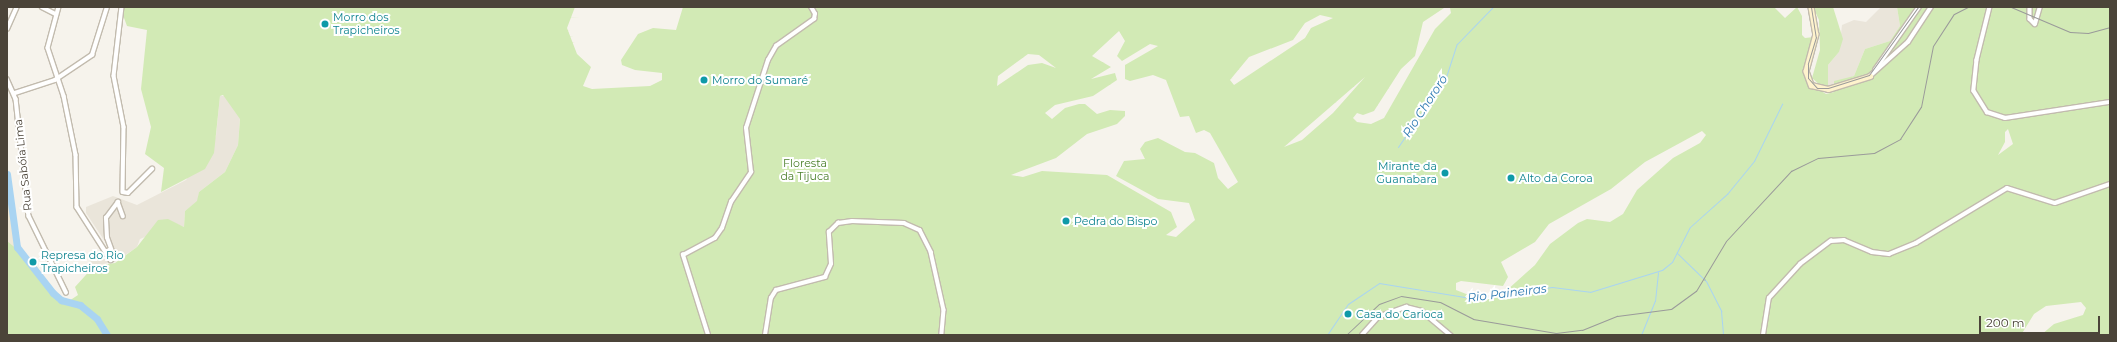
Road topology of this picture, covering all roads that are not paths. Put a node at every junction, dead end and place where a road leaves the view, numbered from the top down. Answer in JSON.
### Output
{"nodes":[{"id":1,"x":17,"y":7,"type":"edge"},
{"id":2,"x":42,"y":7,"type":"edge"},
{"id":3,"x":59,"y":7,"type":"edge"},
{"id":4,"x":106,"y":7,"type":"edge"},
{"id":5,"x":122,"y":7,"type":"edge"},
{"id":6,"x":811,"y":7,"type":"edge"},
{"id":7,"x":1811,"y":7,"type":"edge"},
{"id":8,"x":1919,"y":7,"type":"edge"},
{"id":9,"x":1931,"y":7,"type":"edge"},
{"id":10,"x":1990,"y":7,"type":"edge"},
{"id":11,"x":2030,"y":7,"type":"edge"},
{"id":12,"x":2040,"y":7,"type":"edge"},
{"id":13,"x":56,"y":14,"type":"junction"},
{"id":14,"x":7,"y":29,"type":"edge"},
{"id":15,"x":1870,"y":76,"type":"junction"},
{"id":16,"x":57,"y":78,"type":"junction"},
{"id":17,"x":7,"y":79,"type":"edge"},
{"id":18,"x":15,"y":93,"type":"junction"},
{"id":19,"x":2110,"y":102,"type":"edge"},
{"id":20,"x":152,"y":169,"type":"dead end"},
{"id":21,"x":2110,"y":184,"type":"edge"},
{"id":22,"x":123,"y":216,"type":"dead end"},
{"id":23,"x":66,"y":292,"type":"dead end"},
{"id":24,"x":708,"y":335,"type":"edge"},
{"id":25,"x":765,"y":335,"type":"edge"},
{"id":26,"x":942,"y":335,"type":"edge"},
{"id":27,"x":1362,"y":335,"type":"edge"},
{"id":28,"x":1451,"y":335,"type":"edge"},
{"id":29,"x":1763,"y":335,"type":"edge"}],
"edges":[{"from":1,"to":14,"type":"street"},
{"from":2,"to":13,"type":"street"},
{"from":3,"to":13,"type":"street"},
{"from":4,"to":16,"type":"street"},
{"from":5,"to":20,"type":"street"},
{"from":6,"to":24,"type":"street"},
{"from":7,"to":15,"type":"street"},
{"from":8,"to":15,"type":"street"},
{"from":9,"to":15,"type":"street"},
{"from":10,"to":19,"type":"street"},
{"from":11,"to":12,"type":"street"},
{"from":13,"to":16,"type":"street"},
{"from":16,"to":18,"type":"street"},
{"from":16,"to":22,"type":"street"},
{"from":17,"to":18,"type":"street","name":"Rua Sabóia Lima"},
{"from":18,"to":23,"type":"street","name":"Rua Sabóia Lima"},
{"from":21,"to":29,"type":"street"},
{"from":25,"to":26,"type":"street"},
{"from":27,"to":28,"type":"street"}]}
